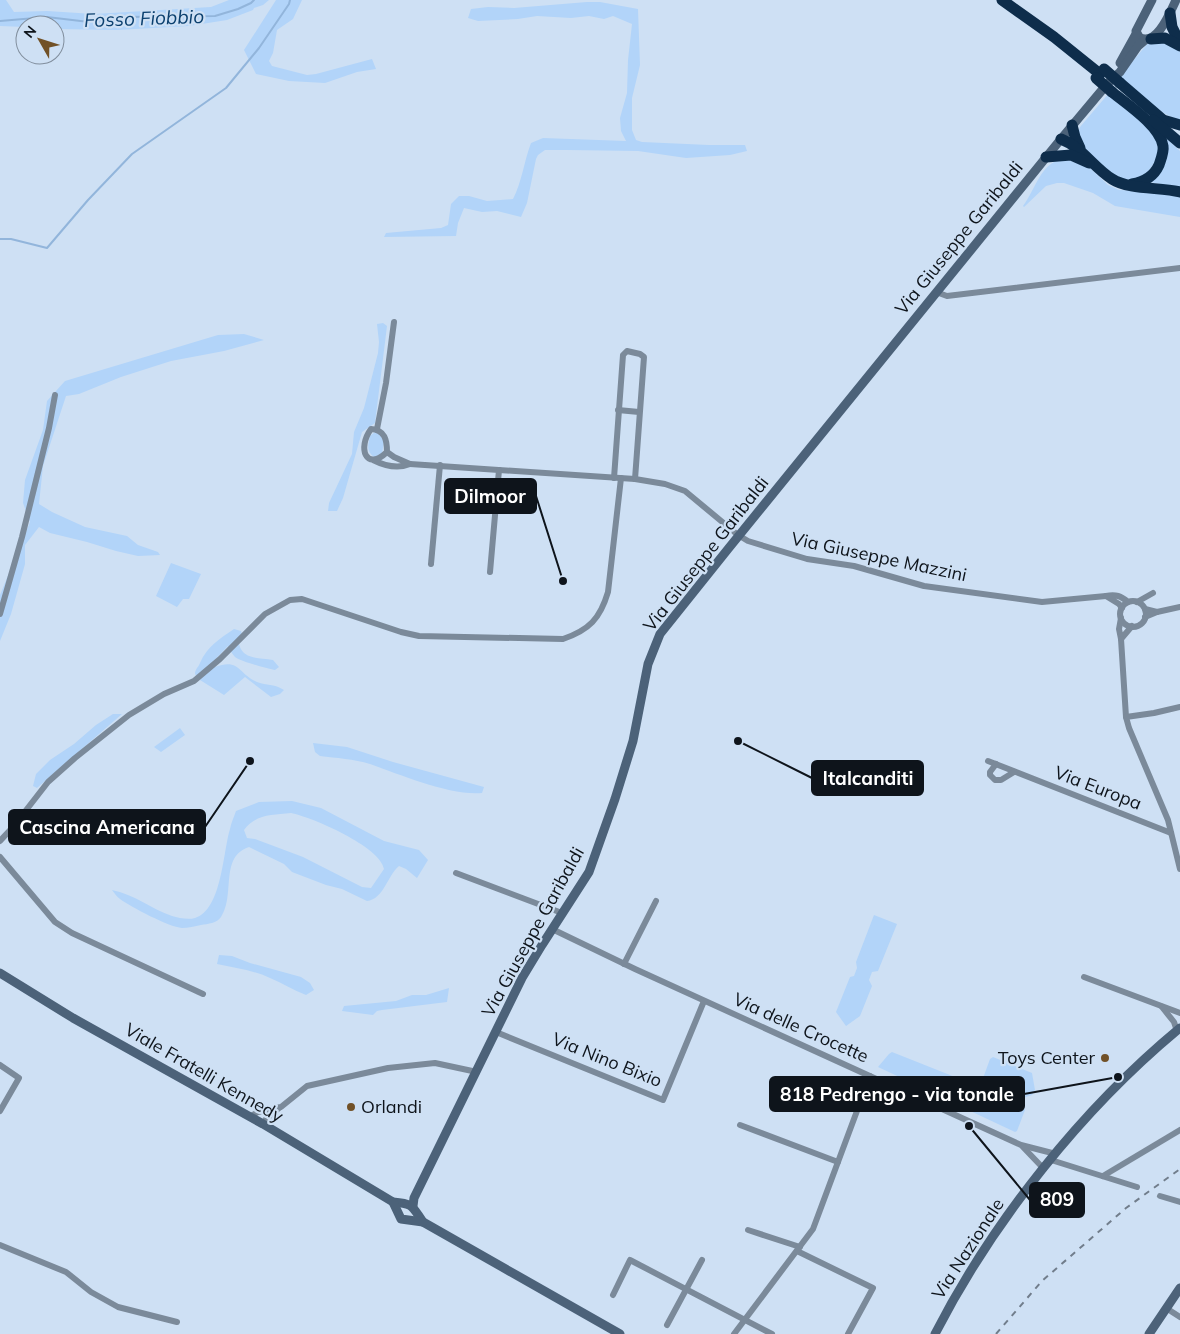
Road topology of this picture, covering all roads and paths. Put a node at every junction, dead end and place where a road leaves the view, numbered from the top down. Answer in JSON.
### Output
{"nodes":[{"id":1,"x":1002,"y":0,"type":"edge"},
{"id":2,"x":1152,"y":0,"type":"edge"},
{"id":3,"x":1176,"y":0,"type":"edge"},
{"id":4,"x":1170,"y":13,"type":"junction"},
{"id":5,"x":1136,"y":34,"type":"junction"},
{"id":6,"x":1148,"y":39,"type":"junction"},
{"id":7,"x":1180,"y":44,"type":"edge"},
{"id":8,"x":1108,"y":81,"type":"junction"},
{"id":9,"x":1072,"y":125,"type":"junction"},
{"id":10,"x":1180,"y":125,"type":"edge"},
{"id":11,"x":1061,"y":139,"type":"junction"},
{"id":12,"x":1180,"y":144,"type":"edge"},
{"id":13,"x":1077,"y":153,"type":"junction"},
{"id":14,"x":1046,"y":157,"type":"junction"},
{"id":15,"x":1128,"y":185,"type":"junction"},
{"id":16,"x":1180,"y":192,"type":"edge"},
{"id":17,"x":1180,"y":268,"type":"edge"},
{"id":18,"x":936,"y":292,"type":"junction"},
{"id":19,"x":394,"y":322,"type":"dead end"},
{"id":20,"x":55,"y":395,"type":"dead end"},
{"id":21,"x":618,"y":410,"type":"junction"},
{"id":22,"x":639,"y":412,"type":"junction"},
{"id":23,"x":377,"y":429,"type":"junction"},
{"id":24,"x":388,"y":452,"type":"junction"},
{"id":25,"x":373,"y":460,"type":"junction"},
{"id":26,"x":410,"y":464,"type":"junction"},
{"id":27,"x":440,"y":465,"type":"junction"},
{"id":28,"x":499,"y":470,"type":"junction"},
{"id":29,"x":617,"y":478,"type":"junction"},
{"id":30,"x":635,"y":479,"type":"junction"},
{"id":31,"x":738,"y":535,"type":"junction"},
{"id":32,"x":431,"y":564,"type":"dead end"},
{"id":33,"x":490,"y":572,"type":"dead end"},
{"id":34,"x":1106,"y":596,"type":"junction"},
{"id":35,"x":1128,"y":602,"type":"junction"},
{"id":36,"x":1138,"y":602,"type":"junction"},
{"id":37,"x":1180,"y":607,"type":"edge"},
{"id":38,"x":1122,"y":608,"type":"junction"},
{"id":39,"x":1144,"y":608,"type":"junction"},
{"id":40,"x":1157,"y":612,"type":"junction"},
{"id":41,"x":0,"y":614,"type":"edge"},
{"id":42,"x":1146,"y":617,"type":"junction"},
{"id":43,"x":1121,"y":618,"type":"junction"},
{"id":44,"x":1132,"y":626,"type":"junction"},
{"id":45,"x":1121,"y":639,"type":"junction"},
{"id":46,"x":1180,"y":707,"type":"edge"},
{"id":47,"x":1126,"y":717,"type":"junction"},
{"id":48,"x":988,"y":761,"type":"dead end"},
{"id":49,"x":996,"y":764,"type":"junction"},
{"id":50,"x":1014,"y":772,"type":"junction"},
{"id":51,"x":1171,"y":833,"type":"junction"},
{"id":52,"x":0,"y":841,"type":"edge"},
{"id":53,"x":0,"y":858,"type":"edge"},
{"id":54,"x":1180,"y":869,"type":"edge"},
{"id":55,"x":456,"y":874,"type":"dead end"},
{"id":56,"x":656,"y":902,"type":"dead end"},
{"id":57,"x":562,"y":913,"type":"junction"},
{"id":58,"x":552,"y":929,"type":"junction"},
{"id":59,"x":624,"y":964,"type":"junction"},
{"id":60,"x":0,"y":973,"type":"edge"},
{"id":61,"x":1084,"y":977,"type":"dead end"},
{"id":62,"x":203,"y":994,"type":"dead end"},
{"id":63,"x":704,"y":1001,"type":"junction"},
{"id":64,"x":1159,"y":1005,"type":"junction"},
{"id":65,"x":1180,"y":1013,"type":"edge"},
{"id":66,"x":1179,"y":1029,"type":"edge"},
{"id":67,"x":496,"y":1032,"type":"junction"},
{"id":68,"x":0,"y":1065,"type":"edge"},
{"id":69,"x":477,"y":1072,"type":"junction"},
{"id":70,"x":870,"y":1076,"type":"junction"},
{"id":71,"x":280,"y":1107,"type":"junction"},
{"id":72,"x":0,"y":1111,"type":"edge"},
{"id":73,"x":250,"y":1117,"type":"junction"},
{"id":74,"x":263,"y":1124,"type":"junction"},
{"id":75,"x":740,"y":1125,"type":"dead end"},
{"id":76,"x":1180,"y":1130,"type":"edge"},
{"id":77,"x":1021,"y":1145,"type":"junction"},
{"id":78,"x":1053,"y":1157,"type":"junction"},
{"id":79,"x":838,"y":1162,"type":"junction"},
{"id":80,"x":1044,"y":1169,"type":"junction"},
{"id":81,"x":1103,"y":1176,"type":"junction"},
{"id":82,"x":1137,"y":1187,"type":"dead end"},
{"id":83,"x":1160,"y":1196,"type":"dead end"},
{"id":84,"x":393,"y":1202,"type":"junction"},
{"id":85,"x":1180,"y":1202,"type":"edge"},
{"id":86,"x":411,"y":1204,"type":"junction"},
{"id":87,"x":398,"y":1214,"type":"junction"},
{"id":88,"x":408,"y":1221,"type":"junction"},
{"id":89,"x":423,"y":1222,"type":"junction"},
{"id":90,"x":748,"y":1230,"type":"dead end"},
{"id":91,"x":0,"y":1245,"type":"edge"},
{"id":92,"x":799,"y":1249,"type":"junction"},
{"id":93,"x":702,"y":1260,"type":"dead end"},
{"id":94,"x":1180,"y":1288,"type":"edge"},
{"id":95,"x":686,"y":1289,"type":"junction"},
{"id":96,"x":613,"y":1294,"type":"dead end"},
{"id":97,"x":1166,"y":1308,"type":"junction"},
{"id":98,"x":1180,"y":1317,"type":"edge"},
{"id":99,"x":743,"y":1320,"type":"junction"},
{"id":100,"x":178,"y":1322,"type":"dead end"},
{"id":101,"x":667,"y":1325,"type":"dead end"},
{"id":102,"x":620,"y":1334,"type":"edge"},
{"id":103,"x":734,"y":1334,"type":"edge"},
{"id":104,"x":772,"y":1334,"type":"edge"},
{"id":105,"x":848,"y":1334,"type":"edge"},
{"id":106,"x":935,"y":1334,"type":"edge"},
{"id":107,"x":1149,"y":1334,"type":"edge"}],
"edges":[{"from":1,"to":8,"type":"highway"},
{"from":2,"to":5,"type":"street","name":"Via Giuseppe Garibaldi"},
{"from":3,"to":4,"type":"street","name":"Via Giuseppe Garibaldi"},
{"from":4,"to":6,"type":"street","name":"Via Giuseppe Garibaldi"},
{"from":4,"to":7,"type":"highway"},
{"from":5,"to":6,"type":"street"},
{"from":5,"to":8,"type":"street","name":"Via Giuseppe Garibaldi"},
{"from":6,"to":7,"type":"highway"},
{"from":6,"to":8,"type":"street","name":"Via Giuseppe Garibaldi"},
{"from":8,"to":9,"type":"street","name":"Via Giuseppe Garibaldi"},
{"from":8,"to":10,"type":"highway"},
{"from":8,"to":12,"type":"highway"},
{"from":8,"to":15,"type":"highway"},
{"from":9,"to":11,"type":"street","name":"Via Giuseppe Garibaldi"},
{"from":9,"to":13,"type":"highway"},
{"from":11,"to":13,"type":"highway"},
{"from":11,"to":14,"type":"street","name":"Via Giuseppe Garibaldi"},
{"from":13,"to":14,"type":"highway"},
{"from":13,"to":15,"type":"highway"},
{"from":14,"to":18,"type":"street","name":"Via Giuseppe Garibaldi"},
{"from":15,"to":16,"type":"highway"},
{"from":17,"to":18,"type":"street"},
{"from":18,"to":31,"type":"street","name":"Via Giuseppe Garibaldi"},
{"from":19,"to":23,"type":"street"},
{"from":20,"to":41,"type":"street"},
{"from":21,"to":22,"type":"street"},
{"from":21,"to":22,"type":"street"},
{"from":21,"to":29,"type":"street"},
{"from":22,"to":30,"type":"street"},
{"from":23,"to":24,"type":"street"},
{"from":23,"to":25,"type":"street"},
{"from":24,"to":25,"type":"street"},
{"from":24,"to":26,"type":"street"},
{"from":25,"to":26,"type":"street","name":"Via Giuseppe Mazzini"},
{"from":26,"to":27,"type":"street","name":"Via Giuseppe Mazzini"},
{"from":27,"to":28,"type":"street","name":"Via Giuseppe Mazzini"},
{"from":27,"to":32,"type":"street"},
{"from":28,"to":29,"type":"street","name":"Via Giuseppe Mazzini"},
{"from":28,"to":33,"type":"street"},
{"from":29,"to":30,"type":"street","name":"Via Giuseppe Mazzini"},
{"from":29,"to":52,"type":"street"},
{"from":30,"to":31,"type":"street","name":"Via Giuseppe Mazzini"},
{"from":31,"to":34,"type":"street","name":"Via Giuseppe Mazzini"},
{"from":31,"to":57,"type":"street","name":"Via Giuseppe Garibaldi"},
{"from":34,"to":35,"type":"street","name":"Via Giuseppe Mazzini"},
{"from":34,"to":38,"type":"street"},
{"from":35,"to":36,"type":"street","name":"Via Giuseppe Mazzini"},
{"from":35,"to":38,"type":"street"},
{"from":36,"to":39,"type":"street"},
{"from":36,"to":39,"type":"street","name":"Via Giuseppe Mazzini"},
{"from":37,"to":40,"type":"street"},
{"from":38,"to":43,"type":"street"},
{"from":39,"to":40,"type":"street"},
{"from":39,"to":42,"type":"street"},
{"from":40,"to":42,"type":"street"},
{"from":42,"to":44,"type":"street"},
{"from":43,"to":44,"type":"street"},
{"from":43,"to":45,"type":"street"},
{"from":44,"to":45,"type":"street"},
{"from":45,"to":47,"type":"street"},
{"from":46,"to":47,"type":"street"},
{"from":47,"to":51,"type":"street"},
{"from":48,"to":49,"type":"street","name":"Via Europa"},
{"from":49,"to":50,"type":"street","name":"Via Europa"},
{"from":49,"to":50,"type":"street"},
{"from":50,"to":51,"type":"street","name":"Via Europa"},
{"from":51,"to":54,"type":"street"},
{"from":53,"to":62,"type":"street"},
{"from":55,"to":57,"type":"street"},
{"from":56,"to":59,"type":"street"},
{"from":57,"to":58,"type":"street","name":"Via Giuseppe Garibaldi"},
{"from":58,"to":59,"type":"street","name":"Via delle Crocette"},
{"from":58,"to":67,"type":"street","name":"Via Giuseppe Garibaldi"},
{"from":59,"to":63,"type":"street","name":"Via delle Crocette"},
{"from":60,"to":73,"type":"street","name":"Viale Fratelli Kennedy"},
{"from":61,"to":64,"type":"street"},
{"from":63,"to":67,"type":"street","name":"Via Nino Bixio"},
{"from":63,"to":70,"type":"street","name":"Via delle Crocette"},
{"from":64,"to":65,"type":"street"},
{"from":64,"to":66,"type":"street"},
{"from":66,"to":78,"type":"street","name":"Via Nazionale"},
{"from":67,"to":69,"type":"street","name":"Via Giuseppe Garibaldi"},
{"from":68,"to":72,"type":"street"},
{"from":69,"to":71,"type":"street"},
{"from":69,"to":86,"type":"street","name":"Via Giuseppe Garibaldi"},
{"from":70,"to":77,"type":"street","name":"Via delle Crocette"},
{"from":70,"to":79,"type":"street"},
{"from":71,"to":73,"type":"street"},
{"from":71,"to":74,"type":"street"},
{"from":73,"to":74,"type":"street","name":"Viale Fratelli Kennedy"},
{"from":74,"to":84,"type":"street","name":"Viale Fratelli Kennedy"},
{"from":75,"to":79,"type":"street"},
{"from":76,"to":81,"type":"street"},
{"from":77,"to":78,"type":"street","name":"Via delle Crocette"},
{"from":77,"to":80,"type":"street","name":"Via delle Crocette"},
{"from":78,"to":80,"type":"street","name":"Via Nazionale"},
{"from":78,"to":81,"type":"street","name":"Via delle Crocette"},
{"from":79,"to":92,"type":"street"},
{"from":80,"to":106,"type":"street","name":"Via Nazionale"},
{"from":81,"to":82,"type":"street","name":"Via delle Crocette"},
{"from":83,"to":85,"type":"street"},
{"from":84,"to":86,"type":"street","name":"Viale Fratelli Kennedy"},
{"from":84,"to":87,"type":"street"},
{"from":86,"to":87,"type":"street"},
{"from":86,"to":88,"type":"street"},
{"from":86,"to":89,"type":"street"},
{"from":87,"to":88,"type":"street"},
{"from":88,"to":89,"type":"street"},
{"from":89,"to":102,"type":"street"},
{"from":90,"to":92,"type":"street"},
{"from":91,"to":100,"type":"street"},
{"from":92,"to":99,"type":"street"},
{"from":92,"to":105,"type":"street"},
{"from":93,"to":95,"type":"street"},
{"from":94,"to":97,"type":"street"},
{"from":95,"to":96,"type":"street"},
{"from":95,"to":99,"type":"street"},
{"from":95,"to":101,"type":"street"},
{"from":97,"to":98,"type":"street"},
{"from":97,"to":107,"type":"street"},
{"from":99,"to":103,"type":"street"},
{"from":99,"to":104,"type":"street"}]}
